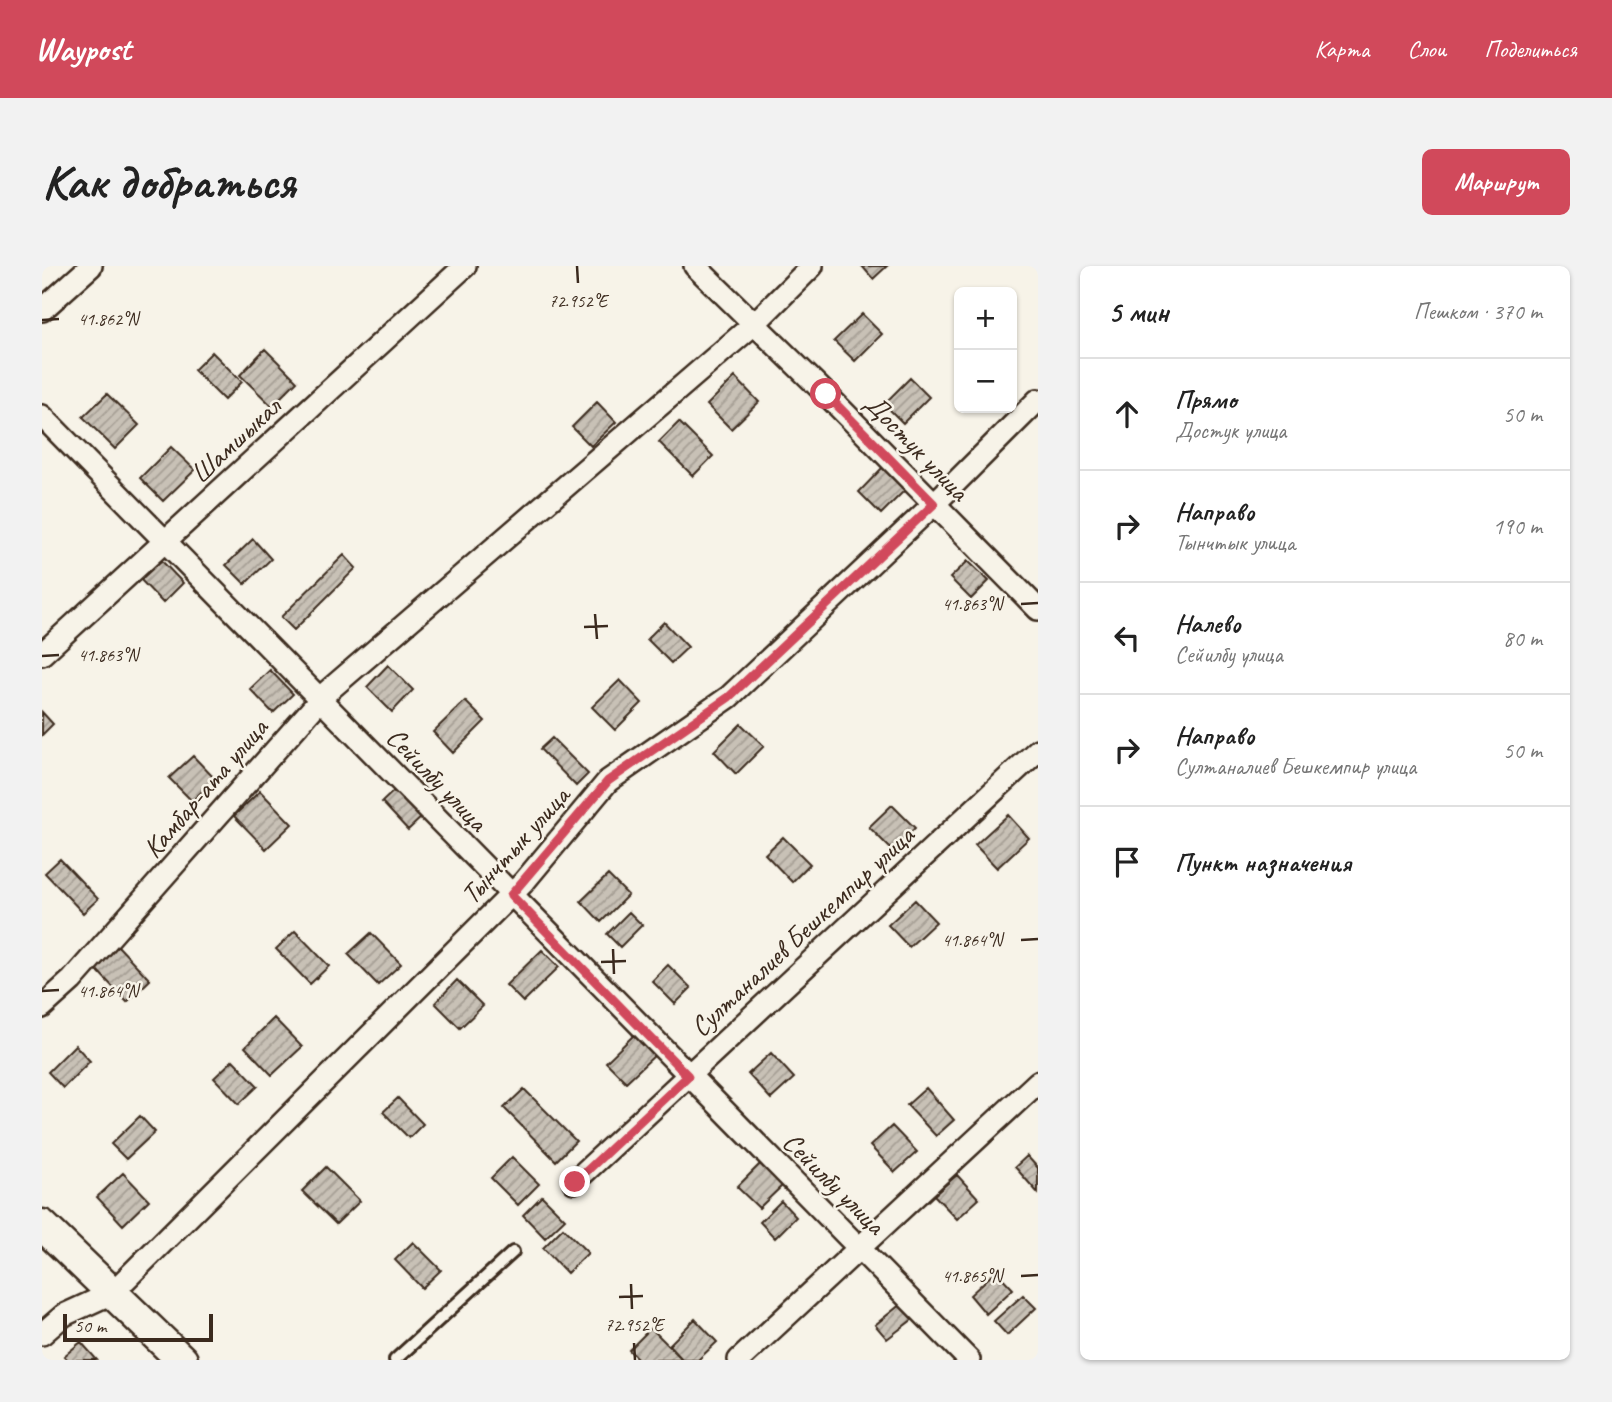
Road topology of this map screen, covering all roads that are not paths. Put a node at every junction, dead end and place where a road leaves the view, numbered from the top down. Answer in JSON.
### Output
{"nodes":[{"id":1,"x":91,"y":266,"type":"edge"},
{"id":2,"x":465,"y":266,"type":"edge"},
{"id":3,"x":695,"y":266,"type":"edge"},
{"id":4,"x":812,"y":266,"type":"edge"},
{"id":5,"x":42,"y":310,"type":"edge"},
{"id":6,"x":754,"y":324,"type":"junction"},
{"id":7,"x":1038,"y":400,"type":"edge"},
{"id":8,"x":42,"y":416,"type":"edge"},
{"id":9,"x":934,"y":504,"type":"junction"},
{"id":10,"x":166,"y":542,"type":"junction"},
{"id":11,"x":1038,"y":610,"type":"edge"},
{"id":12,"x":42,"y":654,"type":"edge"},
{"id":13,"x":320,"y":700,"type":"junction"},
{"id":14,"x":1038,"y":750,"type":"edge"},
{"id":15,"x":511,"y":895,"type":"junction"},
{"id":16,"x":42,"y":1007,"type":"edge"},
{"id":17,"x":688,"y":1076,"type":"junction"},
{"id":18,"x":1038,"y":1082,"type":"edge"},
{"id":19,"x":575,"y":1182,"type":"dead end"},
{"id":20,"x":42,"y":1225,"type":"edge"},
{"id":21,"x":858,"y":1248,"type":"junction"},
{"id":22,"x":513,"y":1252,"type":"dead end"},
{"id":23,"x":112,"y":1293,"type":"junction"},
{"id":24,"x":42,"y":1334,"type":"edge"},
{"id":25,"x":182,"y":1360,"type":"edge"},
{"id":26,"x":395,"y":1360,"type":"edge"},
{"id":27,"x":739,"y":1360,"type":"edge"},
{"id":28,"x":969,"y":1360,"type":"edge"}],
"edges":[{"from":1,"to":5,"type":"street"},
{"from":2,"to":10,"type":"street","name":"Шамшыкал"},
{"from":3,"to":6,"type":"street","name":"Достук улица"},
{"from":4,"to":6,"type":"street","name":"Камбар-ата улица"},
{"from":6,"to":9,"type":"street","name":"Достук улица"},
{"from":6,"to":13,"type":"street","name":"Камбар-ата улица"},
{"from":7,"to":9,"type":"street","name":"Тынчтык улица"},
{"from":8,"to":10,"type":"street","name":"Сейилбу улица"},
{"from":9,"to":11,"type":"street","name":"Достук улица"},
{"from":9,"to":15,"type":"street","name":"Тынчтык улица"},
{"from":10,"to":12,"type":"street","name":"Шамшыкал"},
{"from":10,"to":13,"type":"street","name":"Сейилбу улица"},
{"from":13,"to":15,"type":"street","name":"Сейилбу улица"},
{"from":13,"to":16,"type":"street","name":"Камбар-ата улица"},
{"from":14,"to":17,"type":"street","name":"Султаналиев Бешкемпир улица"},
{"from":15,"to":17,"type":"street","name":"Сейилбу улица"},
{"from":15,"to":23,"type":"street","name":"Тынчтык улица"},
{"from":17,"to":19,"type":"street","name":"Султаналиев Бешкемпир улица"},
{"from":17,"to":21,"type":"street","name":"Сейилбу улица"},
{"from":18,"to":21,"type":"street"},
{"from":20,"to":23,"type":"street"},
{"from":21,"to":27,"type":"street"},
{"from":21,"to":28,"type":"street","name":"Сейилбу улица"},
{"from":22,"to":26,"type":"lane"},
{"from":23,"to":24,"type":"street","name":"Тынчтык улица"},
{"from":23,"to":25,"type":"street"}]}
